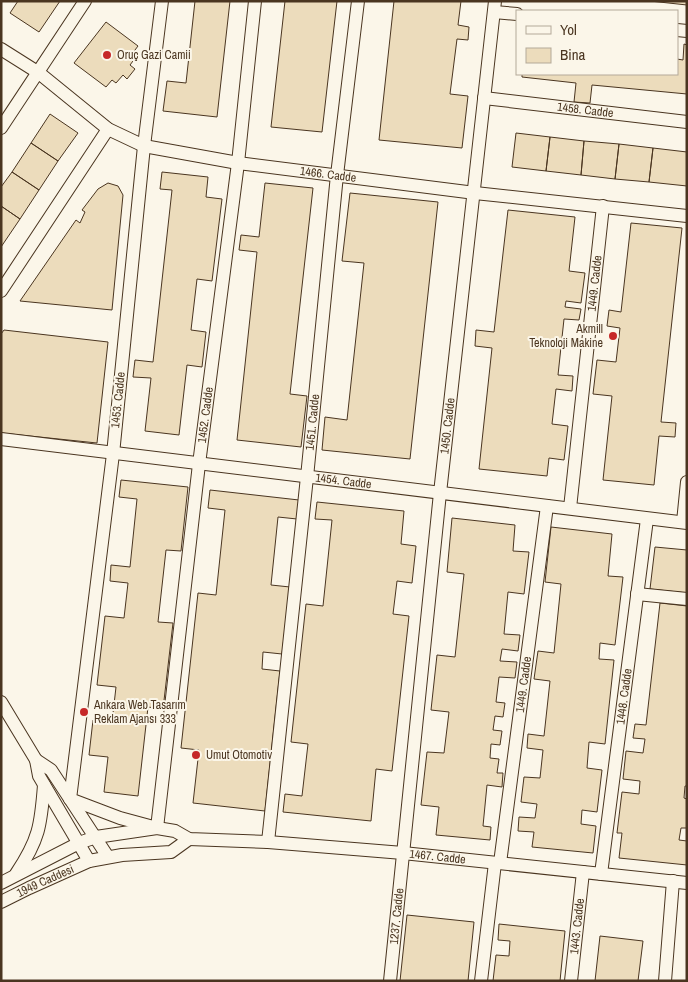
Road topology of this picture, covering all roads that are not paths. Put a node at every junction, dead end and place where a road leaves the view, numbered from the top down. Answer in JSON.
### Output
{"nodes":[{"id":1,"x":85,"y":1,"type":"edge"},
{"id":2,"x":162,"y":1,"type":"edge"},
{"id":3,"x":255,"y":1,"type":"edge"},
{"id":4,"x":358,"y":1,"type":"edge"},
{"id":5,"x":494,"y":6,"type":"edge"},
{"id":6,"x":516,"y":14,"type":"edge"},
{"id":7,"x":1,"y":49,"type":"edge"},
{"id":8,"x":38,"y":73,"type":"junction"},
{"id":9,"x":484,"y":98,"type":"junction"},
{"id":10,"x":687,"y":122,"type":"edge"},
{"id":11,"x":1,"y":128,"type":"edge"},
{"id":12,"x":108,"y":129,"type":"junction"},
{"id":13,"x":144,"y":146,"type":"junction"},
{"id":14,"x":238,"y":163,"type":"junction"},
{"id":15,"x":337,"y":175,"type":"junction"},
{"id":16,"x":475,"y":193,"type":"junction"},
{"id":17,"x":603,"y":206,"type":"junction"},
{"id":18,"x":687,"y":216,"type":"edge"},
{"id":19,"x":1,"y":291,"type":"edge"},
{"id":20,"x":1,"y":439,"type":"edge"},
{"id":21,"x":113,"y":454,"type":"junction"},
{"id":22,"x":199,"y":464,"type":"junction"},
{"id":23,"x":307,"y":477,"type":"junction"},
{"id":24,"x":687,"y":482,"type":"edge"},
{"id":25,"x":440,"y":493,"type":"junction"},
{"id":26,"x":547,"y":506,"type":"junction"},
{"id":27,"x":570,"y":508,"type":"junction"},
{"id":28,"x":647,"y":519,"type":"junction"},
{"id":29,"x":685,"y":522,"type":"edge"},
{"id":30,"x":637,"y":594,"type":"junction"},
{"id":31,"x":687,"y":599,"type":"edge"},
{"id":32,"x":1,"y":702,"type":"edge"},
{"id":33,"x":36,"y":760,"type":"junction"},
{"id":34,"x":44,"y":785,"type":"junction"},
{"id":35,"x":70,"y":799,"type":"junction"},
{"id":36,"x":158,"y":828,"type":"junction"},
{"id":37,"x":96,"y":838,"type":"junction"},
{"id":38,"x":189,"y":839,"type":"junction"},
{"id":39,"x":268,"y":842,"type":"junction"},
{"id":40,"x":79,"y":843,"type":"junction"},
{"id":41,"x":403,"y":853,"type":"junction"},
{"id":42,"x":108,"y":858,"type":"junction"},
{"id":43,"x":89,"y":861,"type":"junction"},
{"id":44,"x":498,"y":863,"type":"junction"},
{"id":45,"x":583,"y":872,"type":"junction"},
{"id":46,"x":601,"y":874,"type":"junction"},
{"id":47,"x":15,"y":876,"type":"junction"},
{"id":48,"x":673,"y":881,"type":"junction"},
{"id":49,"x":1,"y":883,"type":"edge"},
{"id":50,"x":687,"y":883,"type":"edge"},
{"id":51,"x":1,"y":902,"type":"edge"},
{"id":52,"x":390,"y":981,"type":"edge"},
{"id":53,"x":481,"y":981,"type":"edge"},
{"id":54,"x":571,"y":981,"type":"edge"},
{"id":55,"x":665,"y":981,"type":"edge"}],
"edges":[{"from":1,"to":8,"type":"street"},
{"from":2,"to":13,"type":"street","name":"1453. Cadde"},
{"from":3,"to":14,"type":"street","name":"1452. Cadde"},
{"from":4,"to":15,"type":"street","name":"1451. Cadde"},
{"from":5,"to":6,"type":"street"},
{"from":5,"to":9,"type":"street","name":"1450. Cadde"},
{"from":7,"to":8,"type":"street","name":"1466. Cadde"},
{"from":8,"to":11,"type":"street"},
{"from":8,"to":12,"type":"street","name":"1466. Cadde"},
{"from":9,"to":10,"type":"street","name":"1458. Cadde"},
{"from":9,"to":16,"type":"street","name":"1450. Cadde"},
{"from":12,"to":13,"type":"street","name":"1466. Cadde"},
{"from":12,"to":19,"type":"street"},
{"from":13,"to":14,"type":"street","name":"1466. Cadde"},
{"from":13,"to":21,"type":"street","name":"1453. Cadde"},
{"from":14,"to":15,"type":"street","name":"1466. Cadde"},
{"from":14,"to":22,"type":"street","name":"1452. Cadde"},
{"from":15,"to":16,"type":"street","name":"1466. Cadde"},
{"from":15,"to":23,"type":"street","name":"1451. Cadde"},
{"from":16,"to":17,"type":"street","name":"1466. Cadde"},
{"from":16,"to":25,"type":"street","name":"1450. Cadde"},
{"from":17,"to":18,"type":"street","name":"1466. Cadde"},
{"from":17,"to":27,"type":"street","name":"1449. Cadde"},
{"from":20,"to":21,"type":"street","name":"1454. Cadde"},
{"from":21,"to":22,"type":"street","name":"1454. Cadde"},
{"from":21,"to":35,"type":"street","name":"1453. Cadde"},
{"from":22,"to":23,"type":"street","name":"1454. Cadde"},
{"from":22,"to":36,"type":"street","name":"1452. Cadde"},
{"from":23,"to":25,"type":"street","name":"1454. Cadde"},
{"from":23,"to":39,"type":"street","name":"1451. Cadde"},
{"from":24,"to":29,"type":"street"},
{"from":25,"to":26,"type":"street","name":"1454. Cadde"},
{"from":25,"to":41,"type":"street","name":"1450. Cadde"},
{"from":26,"to":27,"type":"street","name":"1454. Cadde"},
{"from":26,"to":44,"type":"street","name":"1449. Cadde"},
{"from":27,"to":28,"type":"street","name":"1454. Cadde"},
{"from":28,"to":29,"type":"street","name":"1454. Cadde"},
{"from":28,"to":30,"type":"street","name":"1448. Cadde"},
{"from":30,"to":31,"type":"street"},
{"from":30,"to":46,"type":"street","name":"1448. Cadde"},
{"from":32,"to":33,"type":"street"},
{"from":33,"to":34,"type":"street"},
{"from":33,"to":35,"type":"street"},
{"from":34,"to":40,"type":"street"},
{"from":34,"to":47,"type":"street"},
{"from":35,"to":36,"type":"street"},
{"from":35,"to":37,"type":"street"},
{"from":36,"to":37,"type":"street","name":"1467. Cadde"},
{"from":36,"to":38,"type":"street","name":"1467. Cadde"},
{"from":37,"to":40,"type":"street","name":"1467. Cadde"},
{"from":37,"to":42,"type":"street"},
{"from":38,"to":39,"type":"street","name":"1467. Cadde"},
{"from":38,"to":42,"type":"street"},
{"from":39,"to":41,"type":"street","name":"1467. Cadde"},
{"from":40,"to":43,"type":"street"},
{"from":40,"to":47,"type":"street","name":"1949 Caddesi"},
{"from":41,"to":44,"type":"street","name":"1467. Cadde"},
{"from":41,"to":52,"type":"street","name":"1237. Cadde"},
{"from":42,"to":43,"type":"street"},
{"from":43,"to":51,"type":"street","name":"1949 Caddesi"},
{"from":44,"to":45,"type":"street","name":"1467. Cadde"},
{"from":44,"to":53,"type":"street","name":"1449. Cadde"},
{"from":45,"to":46,"type":"street","name":"1467. Cadde"},
{"from":45,"to":54,"type":"street","name":"1443. Cadde"},
{"from":46,"to":48,"type":"street","name":"1467. Cadde"},
{"from":47,"to":49,"type":"street","name":"1949 Caddesi"},
{"from":48,"to":50,"type":"street","name":"1467. Cadde"},
{"from":48,"to":55,"type":"street"}]}
